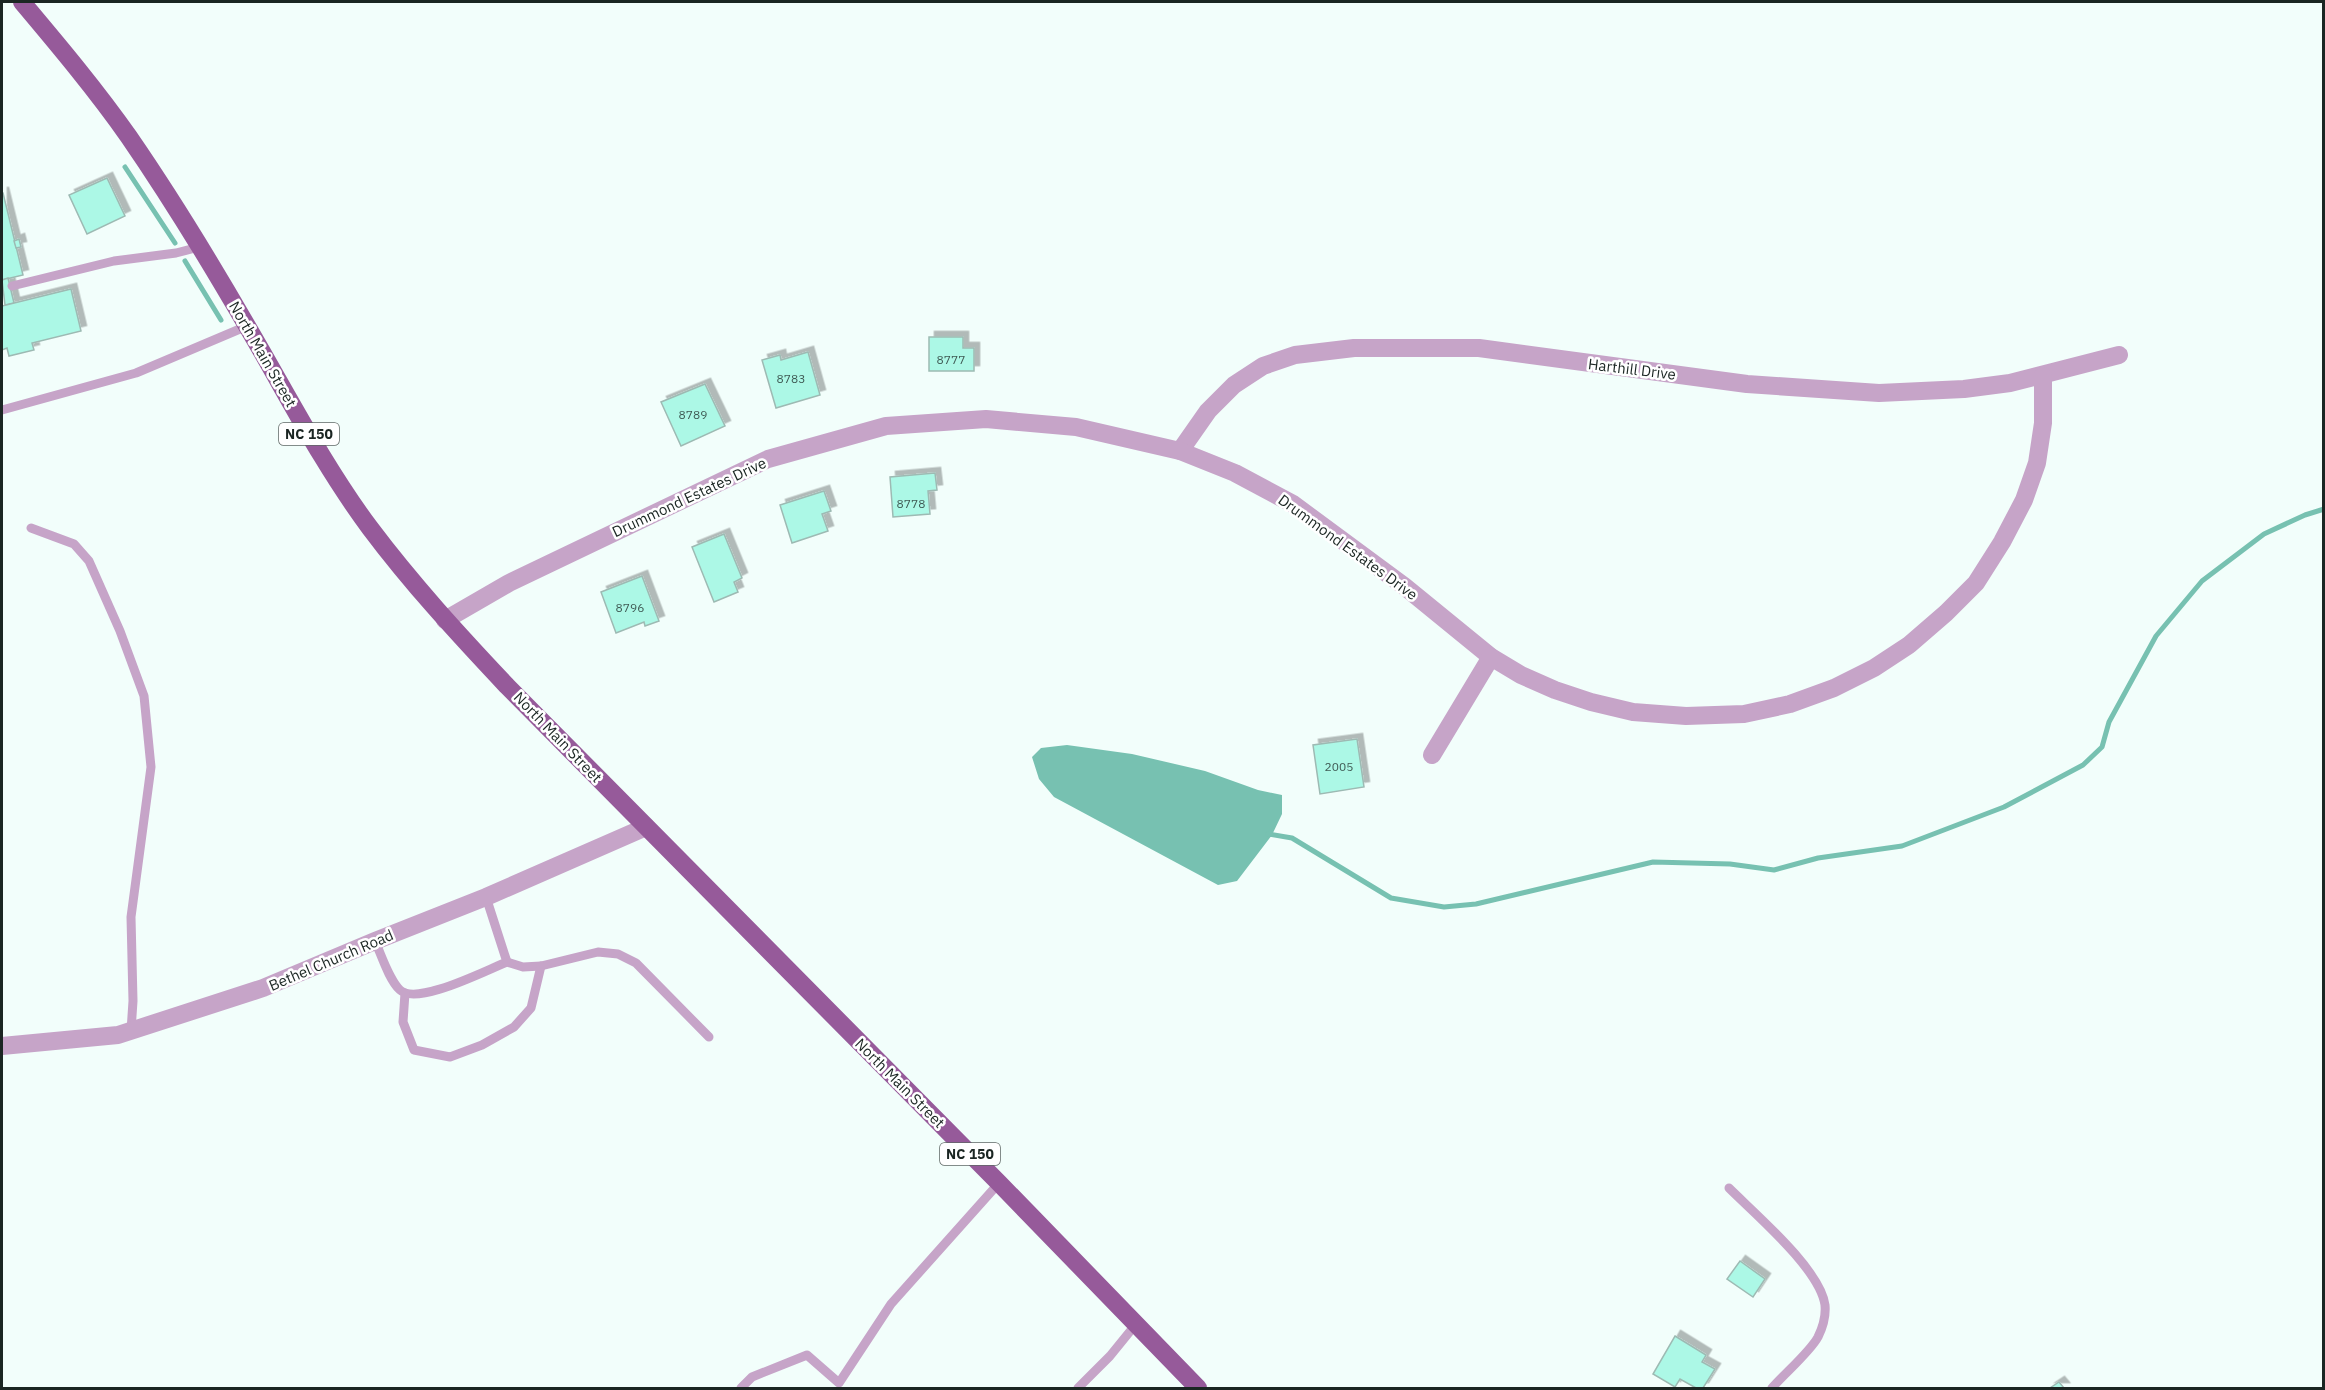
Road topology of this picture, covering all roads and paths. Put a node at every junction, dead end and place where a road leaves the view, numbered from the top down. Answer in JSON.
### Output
{"nodes":[{"id":1,"x":23,"y":2,"type":"edge"},
{"id":2,"x":199,"y":247,"type":"junction"},
{"id":3,"x":12,"y":286,"type":"dead end"},
{"id":4,"x":247,"y":326,"type":"junction"},
{"id":5,"x":2119,"y":355,"type":"dead end"},
{"id":6,"x":2043,"y":376,"type":"junction"},
{"id":7,"x":2,"y":410,"type":"edge"},
{"id":8,"x":1180,"y":451,"type":"junction"},
{"id":9,"x":31,"y":528,"type":"dead end"},
{"id":10,"x":444,"y":620,"type":"junction"},
{"id":11,"x":1491,"y":657,"type":"junction"},
{"id":12,"x":1432,"y":755,"type":"dead end"},
{"id":13,"x":646,"y":827,"type":"junction"},
{"id":14,"x":486,"y":897,"type":"junction"},
{"id":15,"x":375,"y":940,"type":"junction"},
{"id":16,"x":507,"y":962,"type":"junction"},
{"id":17,"x":541,"y":966,"type":"junction"},
{"id":18,"x":405,"y":993,"type":"junction"},
{"id":19,"x":131,"y":1031,"type":"junction"},
{"id":20,"x":709,"y":1037,"type":"dead end"},
{"id":21,"x":2,"y":1046,"type":"edge"},
{"id":22,"x":999,"y":1183,"type":"junction"},
{"id":23,"x":1729,"y":1188,"type":"dead end"},
{"id":24,"x":1136,"y":1324,"type":"junction"},
{"id":25,"x":840,"y":1386,"type":"edge"},
{"id":26,"x":741,"y":1389,"type":"edge"},
{"id":27,"x":1078,"y":1389,"type":"edge"},
{"id":28,"x":1198,"y":1389,"type":"edge"},
{"id":29,"x":1772,"y":1389,"type":"edge"}],
"edges":[{"from":1,"to":2,"type":"main road","name":"North Main Street","number":"NC 150"},
{"from":2,"to":3,"type":"lane"},
{"from":2,"to":4,"type":"main road","name":"North Main Street","number":"NC 150"},
{"from":4,"to":7,"type":"lane"},
{"from":4,"to":10,"type":"main road","name":"North Main Street","number":"NC 150"},
{"from":5,"to":6,"type":"street","name":"Harthill Drive"},
{"from":6,"to":8,"type":"street","name":"Harthill Drive"},
{"from":6,"to":11,"type":"street","name":"Drummond Estates Drive"},
{"from":8,"to":10,"type":"street","name":"Drummond Estates Drive"},
{"from":8,"to":11,"type":"street","name":"Drummond Estates Drive"},
{"from":9,"to":19,"type":"lane"},
{"from":10,"to":13,"type":"main road","name":"North Main Street","number":"NC 150"},
{"from":11,"to":12,"type":"street"},
{"from":13,"to":14,"type":"street","name":"Bethel Church Road"},
{"from":13,"to":22,"type":"main road","name":"North Main Street","number":"NC 150"},
{"from":14,"to":15,"type":"street","name":"Bethel Church Road"},
{"from":14,"to":16,"type":"lane"},
{"from":15,"to":18,"type":"lane"},
{"from":15,"to":19,"type":"street","name":"Bethel Church Road"},
{"from":16,"to":17,"type":"lane"},
{"from":16,"to":18,"type":"lane"},
{"from":17,"to":18,"type":"lane"},
{"from":17,"to":20,"type":"lane"},
{"from":19,"to":21,"type":"street","name":"Bethel Church Road"},
{"from":22,"to":24,"type":"main road","name":"North Main Street","number":"NC 150"},
{"from":22,"to":25,"type":"lane"},
{"from":23,"to":29,"type":"lane"},
{"from":24,"to":27,"type":"lane"},
{"from":24,"to":28,"type":"main road","name":"North Main Street","number":"NC 150"},
{"from":25,"to":26,"type":"lane"}]}
